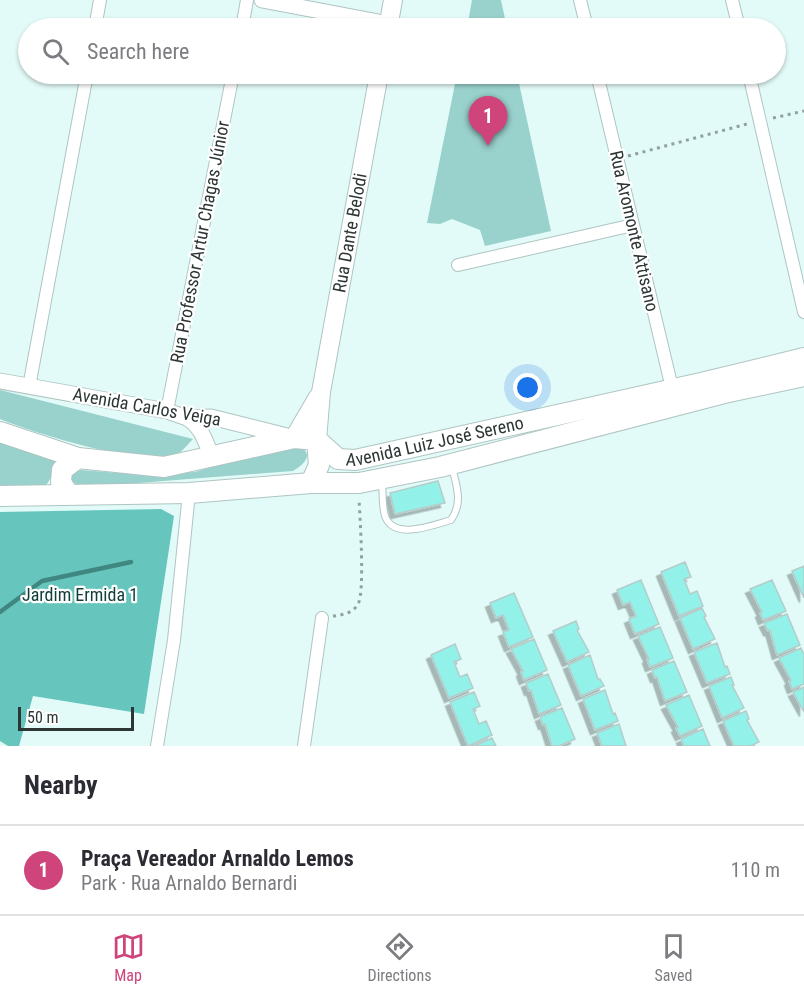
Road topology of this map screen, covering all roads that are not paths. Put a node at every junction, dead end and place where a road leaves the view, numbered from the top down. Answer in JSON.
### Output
{"nodes":[{"id":1,"x":100,"y":0,"type":"edge"},
{"id":2,"x":248,"y":0,"type":"edge"},
{"id":3,"x":262,"y":0,"type":"edge"},
{"id":4,"x":393,"y":0,"type":"edge"},
{"id":5,"x":580,"y":0,"type":"edge"},
{"id":6,"x":732,"y":0,"type":"edge"},
{"id":7,"x":97,"y":18,"type":"edge"},
{"id":8,"x":244,"y":18,"type":"edge"},
{"id":9,"x":349,"y":18,"type":"edge"},
{"id":10,"x":390,"y":18,"type":"edge"},
{"id":11,"x":584,"y":18,"type":"edge"},
{"id":12,"x":736,"y":18,"type":"edge"},
{"id":13,"x":85,"y":84,"type":"edge"},
{"id":14,"x":231,"y":84,"type":"edge"},
{"id":15,"x":377,"y":84,"type":"edge"},
{"id":16,"x":599,"y":84,"type":"edge"},
{"id":17,"x":751,"y":84,"type":"edge"},
{"id":18,"x":633,"y":225,"type":"junction"},
{"id":19,"x":458,"y":265,"type":"dead end"},
{"id":20,"x":804,"y":312,"type":"edge"},
{"id":21,"x":804,"y":358,"type":"edge"},
{"id":22,"x":804,"y":376,"type":"edge"},
{"id":23,"x":0,"y":381,"type":"edge"},
{"id":24,"x":29,"y":387,"type":"junction"},
{"id":25,"x":672,"y":388,"type":"junction"},
{"id":26,"x":321,"y":392,"type":"junction"},
{"id":27,"x":167,"y":411,"type":"junction"},
{"id":28,"x":187,"y":417,"type":"junction"},
{"id":29,"x":0,"y":432,"type":"edge"},
{"id":30,"x":294,"y":438,"type":"junction"},
{"id":31,"x":317,"y":440,"type":"junction"},
{"id":32,"x":435,"y":443,"type":"junction"},
{"id":33,"x":212,"y":457,"type":"junction"},
{"id":34,"x":78,"y":458,"type":"junction"},
{"id":35,"x":446,"y":466,"type":"junction"},
{"id":36,"x":382,"y":479,"type":"junction"},
{"id":37,"x":311,"y":483,"type":"junction"},
{"id":38,"x":0,"y":487,"type":"edge"},
{"id":39,"x":189,"y":493,"type":"junction"},
{"id":40,"x":37,"y":495,"type":"junction"},
{"id":41,"x":68,"y":495,"type":"junction"},
{"id":42,"x":0,"y":496,"type":"edge"},
{"id":43,"x":322,"y":618,"type":"road end"},
{"id":44,"x":157,"y":746,"type":"edge"},
{"id":45,"x":304,"y":746,"type":"edge"}],
"edges":[{"from":1,"to":7,"type":"street"},
{"from":2,"to":8,"type":"street"},
{"from":3,"to":9,"type":"street"},
{"from":4,"to":10,"type":"main road"},
{"from":5,"to":11,"type":"street"},
{"from":6,"to":12,"type":"street"},
{"from":13,"to":24,"type":"street"},
{"from":14,"to":27,"type":"street","name":"Rua Professor Artur Chagas Júnior"},
{"from":15,"to":26,"type":"main road","name":"Rua Dante Belodi"},
{"from":16,"to":18,"type":"street","name":"Rua Aromonte Attisano"},
{"from":17,"to":20,"type":"street"},
{"from":18,"to":19,"type":"street"},
{"from":18,"to":25,"type":"street","name":"Rua Aromonte Attisano"},
{"from":21,"to":25,"type":"main road","name":"Avenida Luiz José Sereno"},
{"from":22,"to":35,"type":"main road","name":"Avenida Luiz José Sereno"},
{"from":23,"to":24,"type":"street","name":"Avenida Carlos Veiga"},
{"from":24,"to":27,"type":"street","name":"Avenida Carlos Veiga"},
{"from":25,"to":32,"type":"main road","name":"Avenida Luiz José Sereno"},
{"from":26,"to":30,"type":"main road"},
{"from":26,"to":31,"type":"main road"},
{"from":27,"to":28,"type":"street","name":"Avenida Carlos Veiga"},
{"from":28,"to":30,"type":"street","name":"Avenida Carlos Veiga"},
{"from":28,"to":33,"type":"street"},
{"from":29,"to":34,"type":"main road","name":"Avenida Luiz José Sereno"},
{"from":30,"to":31,"type":"main road","name":"Avenida Luiz José Sereno"},
{"from":30,"to":33,"type":"main road","name":"Avenida Luiz José Sereno"},
{"from":31,"to":32,"type":"main road","name":"Avenida Luiz José Sereno"},
{"from":31,"to":37,"type":"main road"},
{"from":32,"to":35,"type":"main road"},
{"from":33,"to":34,"type":"main road","name":"Avenida Luiz José Sereno"},
{"from":34,"to":41,"type":"main road"},
{"from":35,"to":36,"type":"main road","name":"Avenida Luiz José Sereno"},
{"from":35,"to":36,"type":"lane"},
{"from":36,"to":37,"type":"main road","name":"Avenida Luiz José Sereno"},
{"from":37,"to":39,"type":"main road","name":"Avenida Luiz José Sereno"},
{"from":38,"to":40,"type":"lane"},
{"from":39,"to":41,"type":"main road","name":"Avenida Luiz José Sereno"},
{"from":39,"to":44,"type":"street"},
{"from":40,"to":41,"type":"main road","name":"Avenida Luiz José Sereno"},
{"from":40,"to":42,"type":"main road","name":"Avenida Luiz José Sereno"},
{"from":43,"to":45,"type":"street"}]}
